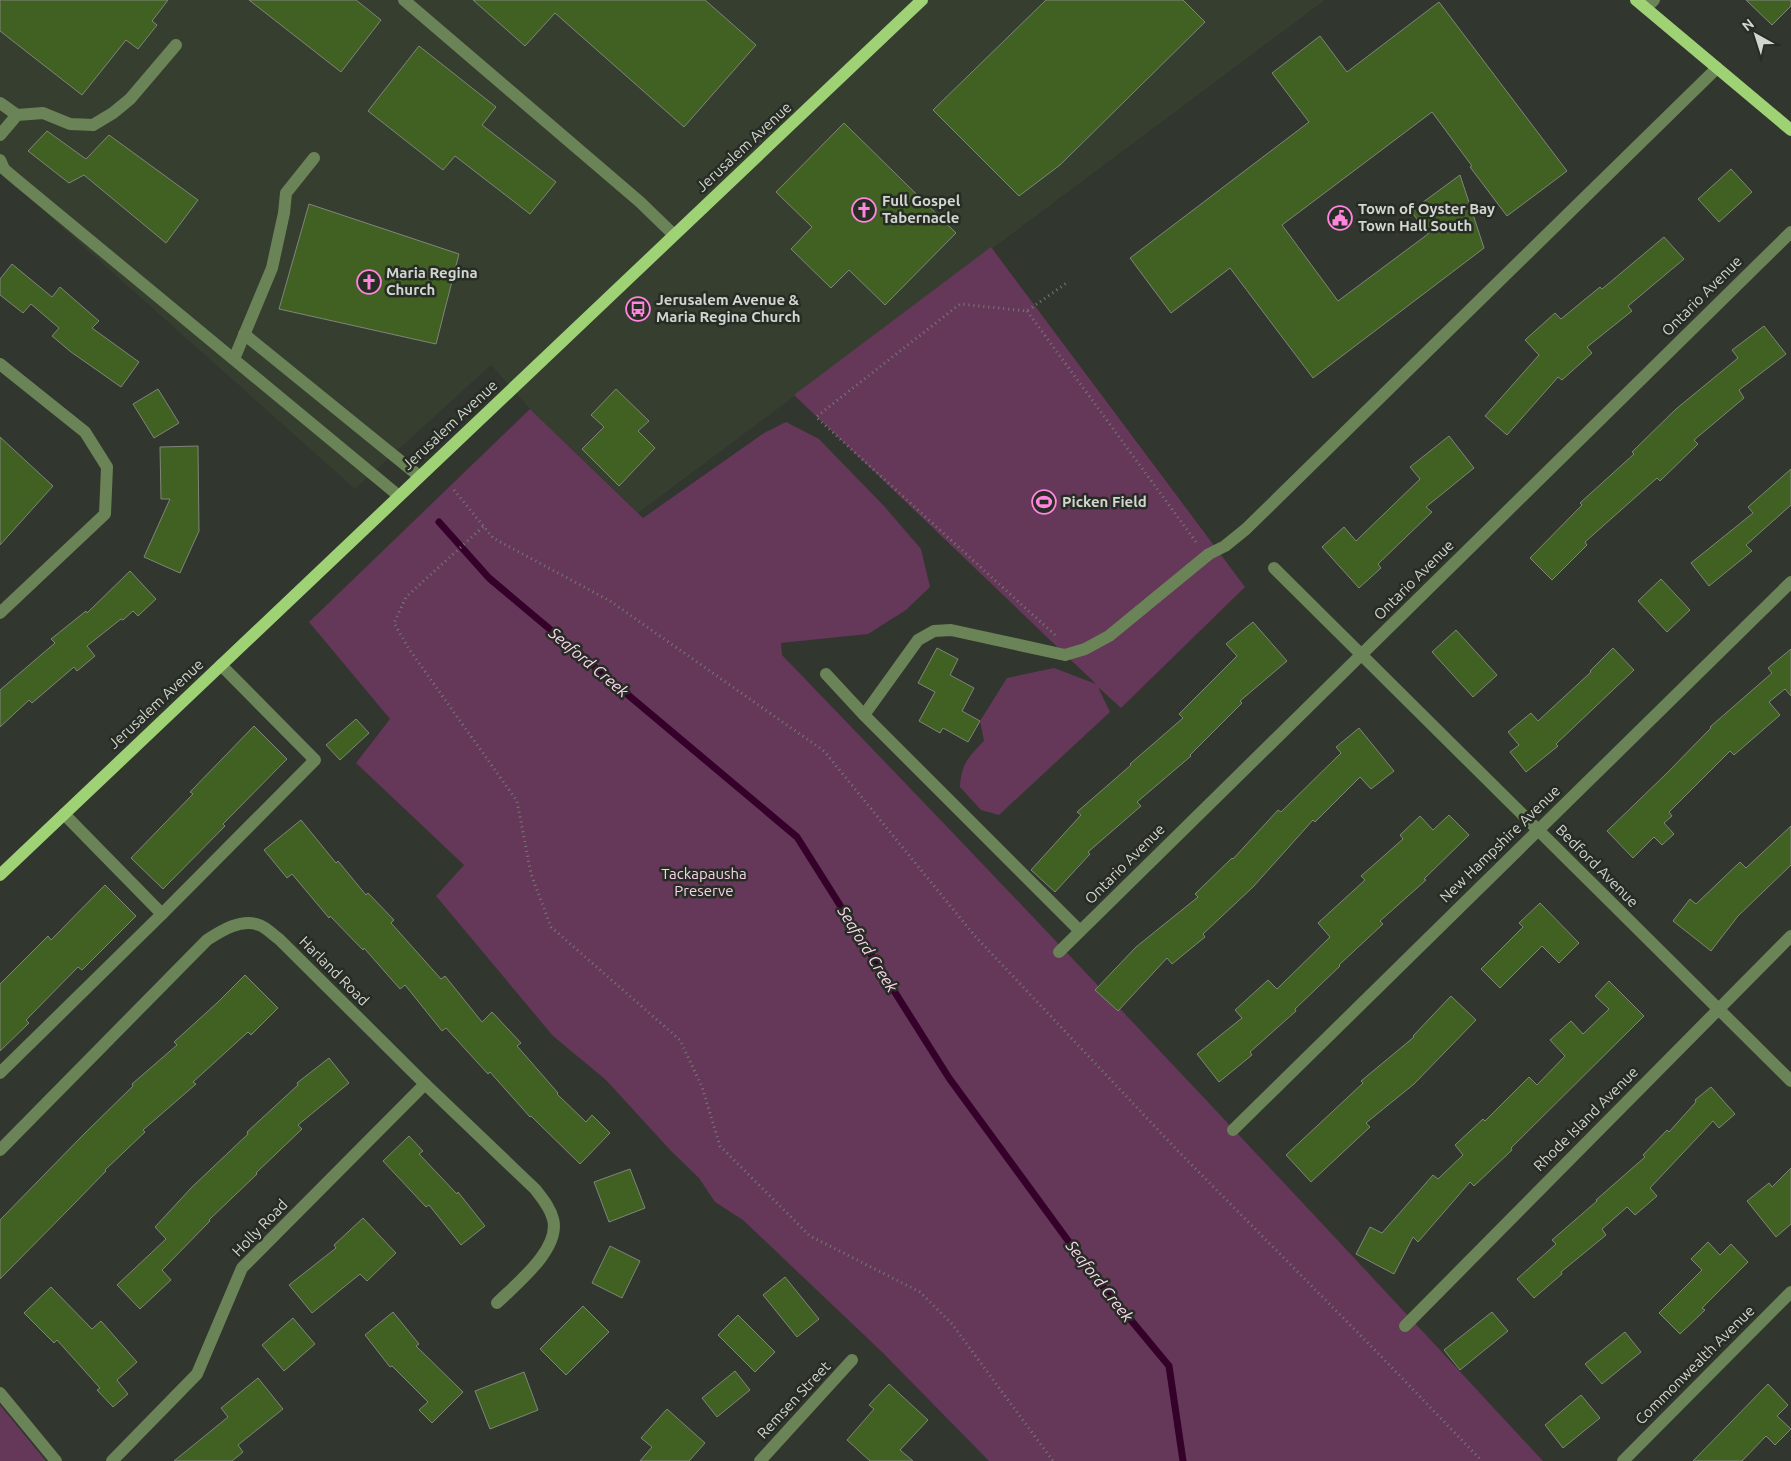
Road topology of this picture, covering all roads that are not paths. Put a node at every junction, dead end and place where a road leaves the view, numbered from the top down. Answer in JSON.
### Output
{"nodes":[{"id":1,"x":404,"y":0,"type":"edge"},
{"id":2,"x":922,"y":0,"type":"edge"},
{"id":3,"x":1645,"y":3,"type":"edge"},
{"id":4,"x":176,"y":45,"type":"dead end"},
{"id":5,"x":1717,"y":68,"type":"junction"},
{"id":6,"x":0,"y":103,"type":"edge"},
{"id":7,"x":17,"y":116,"type":"junction"},
{"id":8,"x":1791,"y":130,"type":"edge"},
{"id":9,"x":0,"y":135,"type":"edge"},
{"id":10,"x":314,"y":158,"type":"dead end"},
{"id":11,"x":0,"y":160,"type":"edge"},
{"id":12,"x":1791,"y":232,"type":"edge"},
{"id":13,"x":674,"y":235,"type":"junction"},
{"id":14,"x":244,"y":334,"type":"junction"},
{"id":15,"x":234,"y":359,"type":"junction"},
{"id":16,"x":0,"y":364,"type":"edge"},
{"id":17,"x":420,"y":476,"type":"junction"},
{"id":18,"x":399,"y":496,"type":"junction"},
{"id":19,"x":1274,"y":568,"type":"dead end"},
{"id":20,"x":1791,"y":582,"type":"edge"},
{"id":21,"x":0,"y":614,"type":"edge"},
{"id":22,"x":1361,"y":655,"type":"junction"},
{"id":23,"x":221,"y":665,"type":"junction"},
{"id":24,"x":826,"y":674,"type":"dead end"},
{"id":25,"x":864,"y":715,"type":"junction"},
{"id":26,"x":64,"y":814,"type":"junction"},
{"id":27,"x":1538,"y":830,"type":"junction"},
{"id":28,"x":0,"y":875,"type":"edge"},
{"id":29,"x":162,"y":914,"type":"junction"},
{"id":30,"x":1080,"y":931,"type":"junction"},
{"id":31,"x":1791,"y":936,"type":"edge"},
{"id":32,"x":1059,"y":952,"type":"dead end"},
{"id":33,"x":1718,"y":1009,"type":"junction"},
{"id":34,"x":0,"y":1073,"type":"edge"},
{"id":35,"x":1791,"y":1081,"type":"edge"},
{"id":36,"x":425,"y":1084,"type":"junction"},
{"id":37,"x":1233,"y":1130,"type":"dead end"},
{"id":38,"x":0,"y":1150,"type":"edge"},
{"id":39,"x":1791,"y":1292,"type":"edge"},
{"id":40,"x":497,"y":1303,"type":"dead end"},
{"id":41,"x":1405,"y":1326,"type":"dead end"},
{"id":42,"x":852,"y":1360,"type":"dead end"},
{"id":43,"x":0,"y":1393,"type":"edge"},
{"id":44,"x":56,"y":1461,"type":"edge"},
{"id":45,"x":112,"y":1461,"type":"edge"},
{"id":46,"x":760,"y":1461,"type":"edge"},
{"id":47,"x":1623,"y":1461,"type":"edge"}],
"edges":[{"from":1,"to":13,"type":"street"},
{"from":2,"to":13,"type":"main road","name":"Jerusalem Avenue"},
{"from":3,"to":5,"type":"main road"},
{"from":4,"to":7,"type":"street"},
{"from":5,"to":8,"type":"main road"},
{"from":5,"to":25,"type":"street"},
{"from":6,"to":7,"type":"street"},
{"from":7,"to":9,"type":"street"},
{"from":10,"to":14,"type":"street"},
{"from":11,"to":15,"type":"street"},
{"from":12,"to":22,"type":"street","name":"Ontario Avenue"},
{"from":13,"to":17,"type":"main road","name":"Jerusalem Avenue"},
{"from":14,"to":15,"type":"street"},
{"from":14,"to":17,"type":"street"},
{"from":15,"to":18,"type":"street"},
{"from":16,"to":21,"type":"street"},
{"from":17,"to":18,"type":"main road","name":"Jerusalem Avenue"},
{"from":18,"to":23,"type":"main road","name":"Jerusalem Avenue"},
{"from":19,"to":22,"type":"street","name":"Bedford Avenue"},
{"from":20,"to":27,"type":"street","name":"New Hampshire Avenue"},
{"from":22,"to":27,"type":"street","name":"Bedford Avenue"},
{"from":22,"to":30,"type":"street","name":"Ontario Avenue"},
{"from":23,"to":26,"type":"main road","name":"Jerusalem Avenue"},
{"from":23,"to":29,"type":"street"},
{"from":24,"to":25,"type":"street"},
{"from":25,"to":30,"type":"street"},
{"from":26,"to":28,"type":"main road","name":"Jerusalem Avenue"},
{"from":26,"to":29,"type":"street"},
{"from":27,"to":33,"type":"street","name":"Bedford Avenue"},
{"from":27,"to":37,"type":"street","name":"New Hampshire Avenue"},
{"from":29,"to":34,"type":"street"},
{"from":30,"to":32,"type":"street","name":"Ontario Avenue"},
{"from":31,"to":33,"type":"street","name":"Rhode Island Avenue"},
{"from":33,"to":35,"type":"street","name":"Bedford Avenue"},
{"from":33,"to":41,"type":"street","name":"Rhode Island Avenue"},
{"from":36,"to":38,"type":"street","name":"Harland Road"},
{"from":36,"to":40,"type":"street","name":"Harland Road"},
{"from":36,"to":45,"type":"street","name":"Holly Road"},
{"from":39,"to":47,"type":"street","name":"Commonwealth Avenue"},
{"from":42,"to":46,"type":"street","name":"Remsen Street"},
{"from":43,"to":44,"type":"street"}]}
